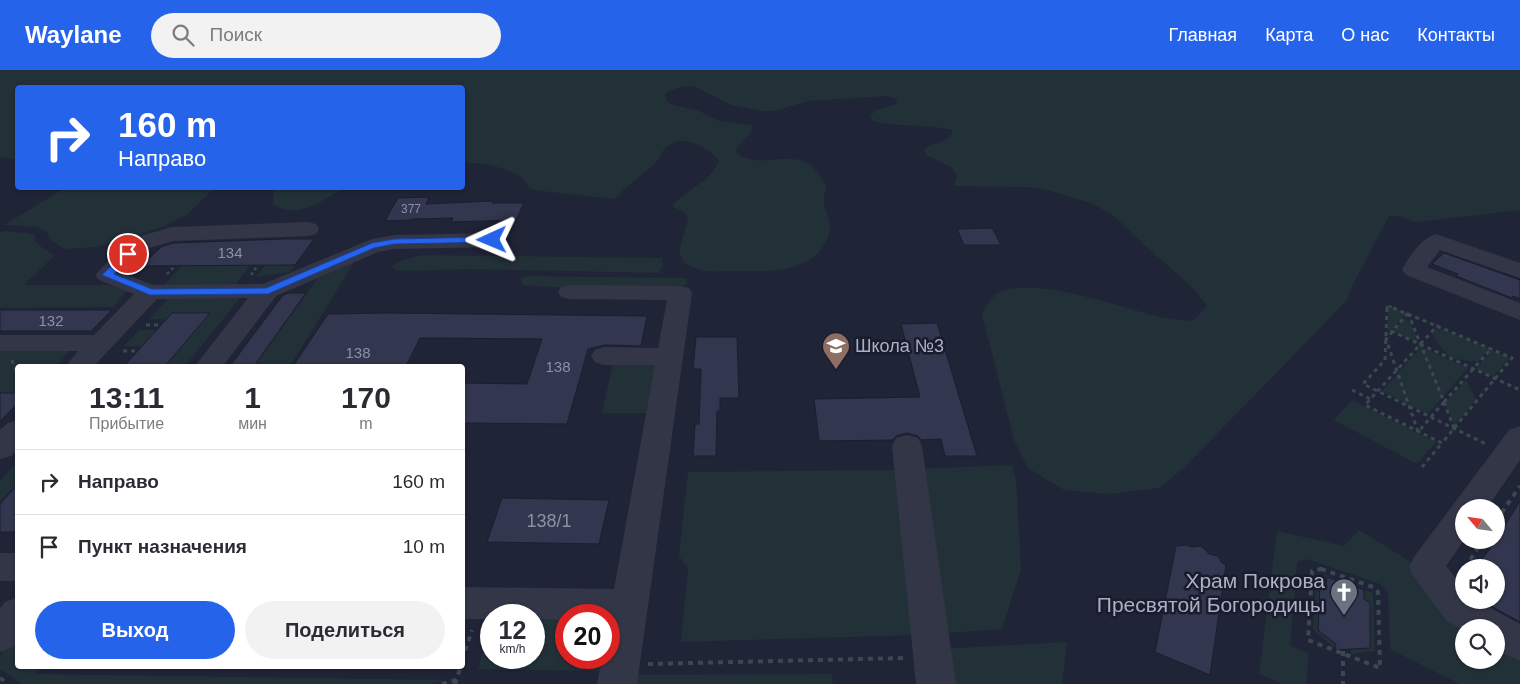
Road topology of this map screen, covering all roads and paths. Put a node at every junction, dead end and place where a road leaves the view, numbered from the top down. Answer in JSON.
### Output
{"nodes":[{"id":1,"x":308,"y":229,"type":"dead end"},
{"id":2,"x":492,"y":240,"type":"dead end"},
{"id":3,"x":1520,"y":271,"type":"edge"},
{"id":4,"x":268,"y":291,"type":"junction"},
{"id":5,"x":150,"y":292,"type":"junction"},
{"id":6,"x":570,"y":292,"type":"dead end"},
{"id":7,"x":1520,"y":312,"type":"edge"},
{"id":8,"x":1408,"y":313,"type":"junction"},
{"id":9,"x":1437,"y":326,"type":"junction"},
{"id":10,"x":1386,"y":329,"type":"junction"},
{"id":11,"x":1392,"y":332,"type":"junction"},
{"id":12,"x":1386,"y":339,"type":"junction"},
{"id":13,"x":0,"y":343,"type":"edge"},
{"id":14,"x":102,"y":343,"type":"junction"},
{"id":15,"x":1420,"y":344,"type":"junction"},
{"id":16,"x":1490,"y":349,"type":"junction"},
{"id":17,"x":604,"y":356,"type":"dead end"},
{"id":18,"x":670,"y":356,"type":"junction"},
{"id":19,"x":81,"y":364,"type":"edge"},
{"id":20,"x":211,"y":364,"type":"edge"},
{"id":21,"x":1473,"y":369,"type":"junction"},
{"id":22,"x":1397,"y":370,"type":"junction"},
{"id":23,"x":1495,"y":378,"type":"junction"},
{"id":24,"x":1352,"y":390,"type":"dead end"},
{"id":25,"x":1520,"y":390,"type":"edge"},
{"id":26,"x":1378,"y":391,"type":"junction"},
{"id":27,"x":1370,"y":399,"type":"junction"},
{"id":28,"x":1444,"y":402,"type":"junction"},
{"id":29,"x":1409,"y":406,"type":"junction"},
{"id":30,"x":1432,"y":417,"type":"junction"},
{"id":31,"x":1454,"y":428,"type":"junction"},
{"id":32,"x":1418,"y":432,"type":"junction"},
{"id":33,"x":1442,"y":443,"type":"junction"},
{"id":34,"x":1514,"y":445,"type":"edge"},
{"id":35,"x":907,"y":446,"type":"dead end"},
{"id":36,"x":1422,"y":467,"type":"dead end"},
{"id":37,"x":1520,"y":486,"type":"edge"},
{"id":38,"x":1475,"y":499,"type":"edge"},
{"id":39,"x":1505,"y":508,"type":"edge"},
{"id":40,"x":1455,"y":527,"type":"edge"},
{"id":41,"x":0,"y":567,"type":"edge"},
{"id":42,"x":15,"y":567,"type":"edge"},
{"id":43,"x":630,"y":605,"type":"junction"},
{"id":44,"x":468,"y":615,"type":"edge"},
{"id":45,"x":15,"y":617,"type":"edge"},
{"id":46,"x":1476,"y":619,"type":"edge"},
{"id":47,"x":0,"y":635,"type":"edge"},
{"id":48,"x":1505,"y":635,"type":"edge"},
{"id":49,"x":465,"y":638,"type":"edge"},
{"id":50,"x":15,"y":639,"type":"edge"},
{"id":51,"x":0,"y":644,"type":"edge"},
{"id":52,"x":1520,"y":644,"type":"edge"},
{"id":53,"x":1343,"y":652,"type":"junction"},
{"id":54,"x":460,"y":669,"type":"edge"},
{"id":55,"x":934,"y":671,"type":"edge"},
{"id":56,"x":618,"y":674,"type":"edge"},
{"id":57,"x":0,"y":678,"type":"edge"},
{"id":58,"x":456,"y":682,"type":"edge"},
{"id":59,"x":8,"y":684,"type":"edge"},
{"id":60,"x":442,"y":684,"type":"edge"},
{"id":61,"x":1343,"y":684,"type":"edge"}],
"edges":[{"from":1,"to":5,"type":"street"},
{"from":2,"to":4,"type":"street"},
{"from":3,"to":7,"type":"street"},
{"from":4,"to":5,"type":"street"},
{"from":4,"to":20,"type":"street"},
{"from":5,"to":14,"type":"street"},
{"from":6,"to":18,"type":"street"},
{"from":8,"to":9,"type":"path"},
{"from":8,"to":10,"type":"path"},
{"from":8,"to":11,"type":"path"},
{"from":8,"to":15,"type":"path"},
{"from":9,"to":15,"type":"path"},
{"from":9,"to":16,"type":"path"},
{"from":10,"to":11,"type":"path"},
{"from":10,"to":12,"type":"path"},
{"from":11,"to":12,"type":"path"},
{"from":11,"to":15,"type":"path"},
{"from":12,"to":22,"type":"path"},
{"from":12,"to":26,"type":"path"},
{"from":13,"to":14,"type":"street"},
{"from":14,"to":19,"type":"street"},
{"from":15,"to":21,"type":"path"},
{"from":15,"to":22,"type":"path"},
{"from":15,"to":28,"type":"path"},
{"from":16,"to":21,"type":"path"},
{"from":16,"to":23,"type":"path"},
{"from":17,"to":18,"type":"street"},
{"from":18,"to":43,"type":"street"},
{"from":21,"to":23,"type":"path"},
{"from":21,"to":28,"type":"path"},
{"from":22,"to":26,"type":"path"},
{"from":22,"to":29,"type":"path"},
{"from":23,"to":25,"type":"path"},
{"from":23,"to":31,"type":"path"},
{"from":24,"to":27,"type":"path"},
{"from":26,"to":27,"type":"path"},
{"from":26,"to":29,"type":"path"},
{"from":27,"to":32,"type":"path"},
{"from":28,"to":30,"type":"path"},
{"from":28,"to":31,"type":"path"},
{"from":29,"to":30,"type":"path"},
{"from":29,"to":32,"type":"path"},
{"from":30,"to":31,"type":"path"},
{"from":30,"to":32,"type":"path"},
{"from":31,"to":33,"type":"path"},
{"from":31,"to":34,"type":"path"},
{"from":32,"to":33,"type":"path"},
{"from":33,"to":36,"type":"path"},
{"from":34,"to":38,"type":"street"},
{"from":35,"to":55,"type":"street"},
{"from":37,"to":39,"type":"path"},
{"from":40,"to":46,"type":"street"},
{"from":41,"to":42,"type":"street"},
{"from":43,"to":44,"type":"street"},
{"from":43,"to":56,"type":"street"},
{"from":44,"to":49,"type":"path"},
{"from":45,"to":47,"type":"street"},
{"from":48,"to":52,"type":"street"},
{"from":50,"to":51,"type":"street"},
{"from":53,"to":53,"type":"path"},
{"from":53,"to":61,"type":"path"},
{"from":54,"to":58,"type":"path"},
{"from":55,"to":56,"type":"path"},
{"from":57,"to":59,"type":"path"},
{"from":58,"to":60,"type":"path"}]}
